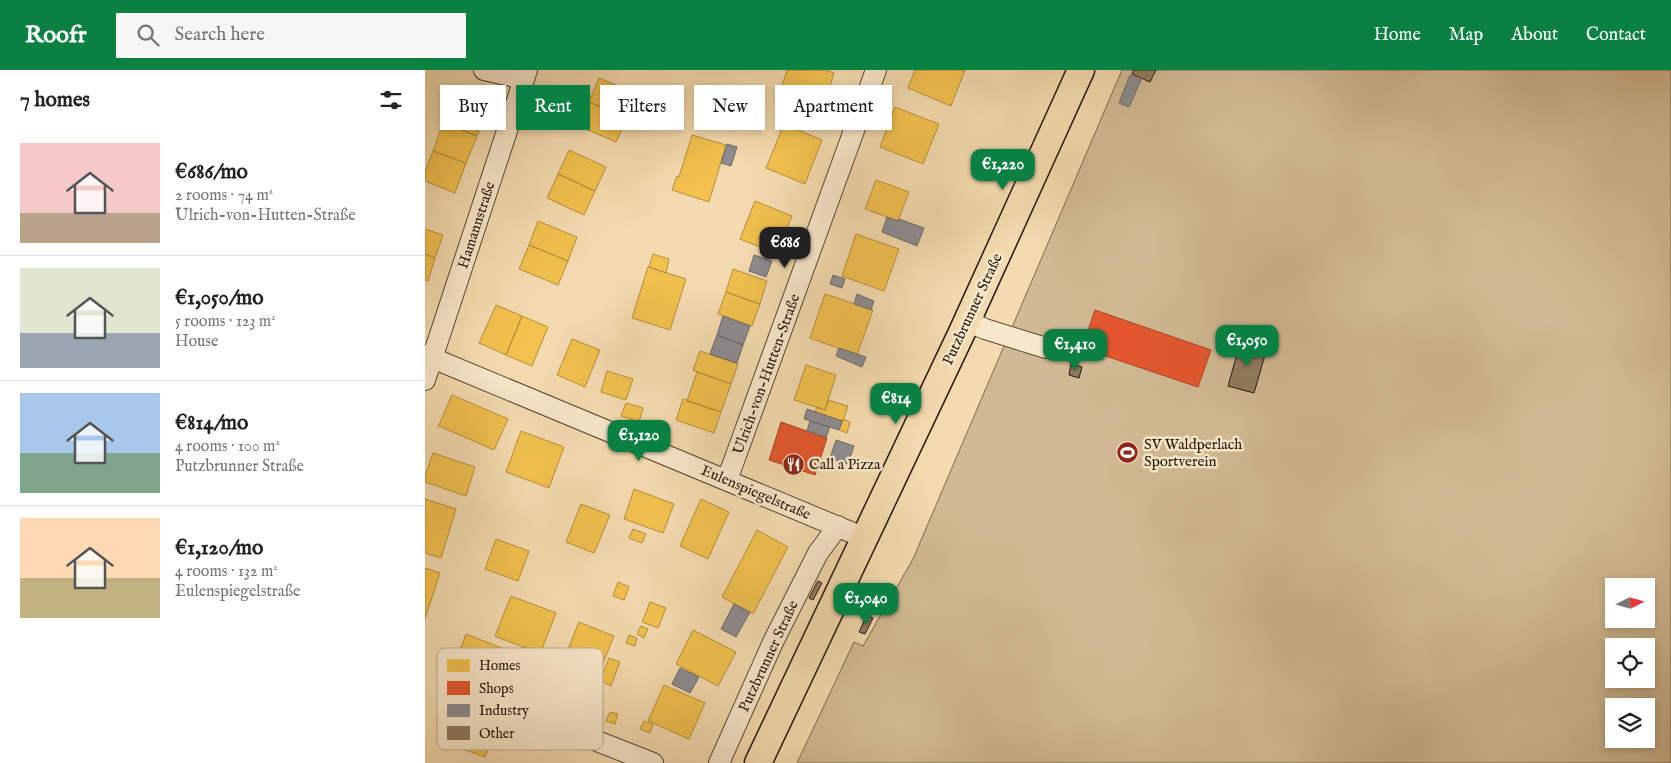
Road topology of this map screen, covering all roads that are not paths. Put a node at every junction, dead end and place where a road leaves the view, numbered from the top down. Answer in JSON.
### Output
{"nodes":[{"id":1,"x":484,"y":70,"type":"edge"},
{"id":2,"x":876,"y":70,"type":"edge"},
{"id":3,"x":1081,"y":70,"type":"edge"},
{"id":4,"x":526,"y":74,"type":"edge"},
{"id":5,"x":967,"y":321,"type":"junction"},
{"id":6,"x":1046,"y":348,"type":"dead end"},
{"id":7,"x":429,"y":356,"type":"edge"},
{"id":8,"x":425,"y":380,"type":"edge"},
{"id":9,"x":727,"y":480,"type":"junction"},
{"id":10,"x":838,"y":526,"type":"junction"},
{"id":11,"x":865,"y":538,"type":"junction"},
{"id":12,"x":603,"y":743,"type":"edge"},
{"id":13,"x":653,"y":763,"type":"edge"},
{"id":14,"x":719,"y":763,"type":"edge"},
{"id":15,"x":757,"y":763,"type":"edge"}],
"edges":[{"from":1,"to":4,"type":"street"},
{"from":2,"to":9,"type":"street","name":"Ulrich-von-Hutten-Straße"},
{"from":3,"to":5,"type":"main road","name":"Putzbrunner Straße"},
{"from":4,"to":7,"type":"street","name":"Hamannstraße"},
{"from":5,"to":6,"type":"street"},
{"from":5,"to":11,"type":"main road","name":"Putzbrunner Straße"},
{"from":7,"to":8,"type":"street","name":"Hamannstraße"},
{"from":7,"to":9,"type":"street","name":"Eulenspiegelstraße"},
{"from":9,"to":10,"type":"street","name":"Eulenspiegelstraße"},
{"from":10,"to":11,"type":"street","name":"Eulenspiegelstraße"},
{"from":10,"to":14,"type":"street","name":"Putzbrunner Straße"},
{"from":11,"to":15,"type":"main road","name":"Putzbrunner Straße"},
{"from":12,"to":13,"type":"street"}]}
